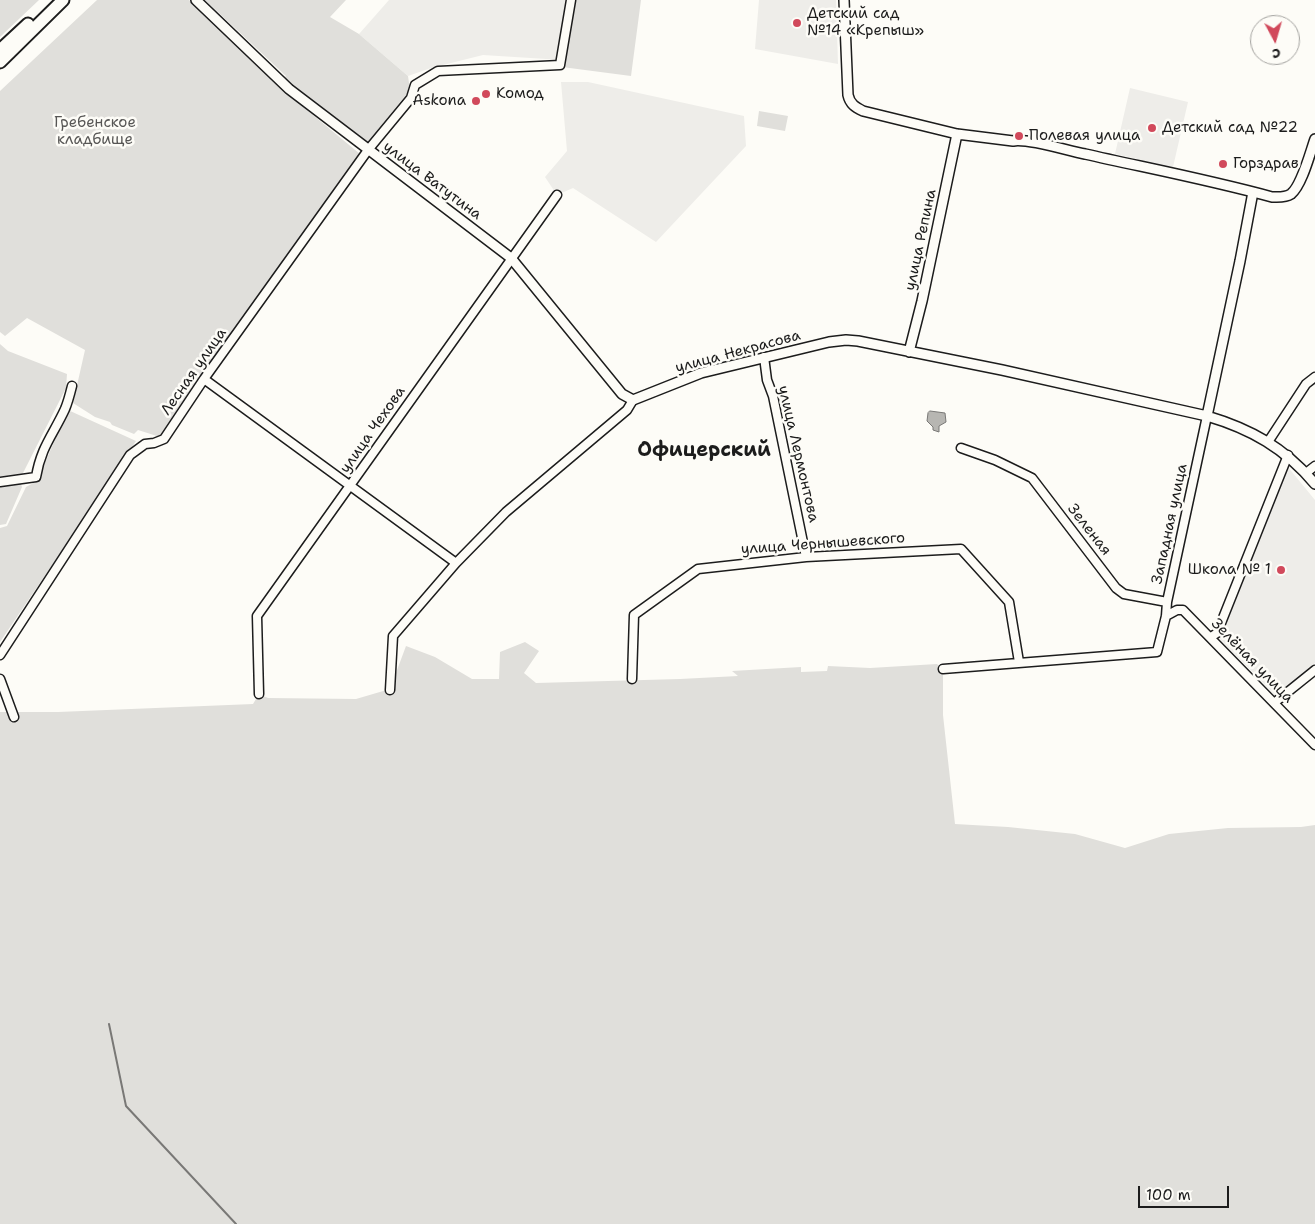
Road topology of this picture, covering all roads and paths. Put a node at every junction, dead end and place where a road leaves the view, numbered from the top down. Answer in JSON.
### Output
{"nodes":[{"id":1,"x":52,"y":0,"type":"edge"},
{"id":2,"x":63,"y":0,"type":"edge"},
{"id":3,"x":196,"y":0,"type":"edge"},
{"id":4,"x":572,"y":0,"type":"edge"},
{"id":5,"x":844,"y":0,"type":"edge"},
{"id":6,"x":0,"y":50,"type":"edge"},
{"id":7,"x":0,"y":62,"type":"edge"},
{"id":8,"x":957,"y":134,"type":"junction"},
{"id":9,"x":1315,"y":139,"type":"edge"},
{"id":10,"x":368,"y":150,"type":"junction"},
{"id":11,"x":1253,"y":192,"type":"junction"},
{"id":12,"x":557,"y":195,"type":"dead end"},
{"id":13,"x":511,"y":258,"type":"junction"},
{"id":14,"x":909,"y":352,"type":"junction"},
{"id":15,"x":764,"y":357,"type":"junction"},
{"id":16,"x":1315,"y":377,"type":"edge"},
{"id":17,"x":204,"y":379,"type":"junction"},
{"id":18,"x":72,"y":386,"type":"dead end"},
{"id":19,"x":633,"y":400,"type":"junction"},
{"id":20,"x":1206,"y":416,"type":"junction"},
{"id":21,"x":1268,"y":442,"type":"junction"},
{"id":22,"x":961,"y":448,"type":"dead end"},
{"id":23,"x":1288,"y":455,"type":"junction"},
{"id":24,"x":1315,"y":466,"type":"edge"},
{"id":25,"x":1306,"y":473,"type":"junction"},
{"id":26,"x":0,"y":482,"type":"edge"},
{"id":27,"x":1315,"y":484,"type":"edge"},
{"id":28,"x":350,"y":486,"type":"junction"},
{"id":29,"x":806,"y":557,"type":"junction"},
{"id":30,"x":456,"y":563,"type":"junction"},
{"id":31,"x":1167,"y":602,"type":"junction"},
{"id":32,"x":1166,"y":616,"type":"junction"},
{"id":33,"x":1211,"y":637,"type":"junction"},
{"id":34,"x":0,"y":656,"type":"edge"},
{"id":35,"x":1019,"y":662,"type":"junction"},
{"id":36,"x":943,"y":669,"type":"dead end"},
{"id":37,"x":1315,"y":670,"type":"edge"},
{"id":38,"x":0,"y":679,"type":"edge"},
{"id":39,"x":632,"y":679,"type":"dead end"},
{"id":40,"x":390,"y":690,"type":"dead end"},
{"id":41,"x":259,"y":694,"type":"dead end"},
{"id":42,"x":1274,"y":703,"type":"junction"},
{"id":43,"x":14,"y":717,"type":"dead end"},
{"id":44,"x":1315,"y":745,"type":"edge"}],
"edges":[{"from":1,"to":6,"type":"main road"},
{"from":2,"to":7,"type":"main road"},
{"from":3,"to":10,"type":"street","name":"улица Ватутина"},
{"from":4,"to":10,"type":"street","name":"Лесная улица"},
{"from":5,"to":8,"type":"street"},
{"from":8,"to":11,"type":"street"},
{"from":8,"to":14,"type":"street","name":"улица Репина"},
{"from":9,"to":11,"type":"street"},
{"from":10,"to":13,"type":"street","name":"улица Ватутина"},
{"from":10,"to":17,"type":"street","name":"Лесная улица"},
{"from":11,"to":20,"type":"street","name":"Западная улица"},
{"from":12,"to":13,"type":"street","name":"улица Чехова"},
{"from":13,"to":19,"type":"street","name":"улица Ватутина"},
{"from":13,"to":28,"type":"street","name":"улица Чехова"},
{"from":14,"to":15,"type":"street","name":"улица Некрасова"},
{"from":14,"to":20,"type":"street","name":"улица Некрасова"},
{"from":15,"to":19,"type":"street","name":"улица Некрасова"},
{"from":15,"to":29,"type":"street","name":"улица Лермонтова"},
{"from":16,"to":21,"type":"street"},
{"from":17,"to":28,"type":"street"},
{"from":17,"to":34,"type":"street","name":"Лесная улица"},
{"from":18,"to":26,"type":"street"},
{"from":19,"to":30,"type":"street","name":"улица Некрасова"},
{"from":20,"to":21,"type":"street","name":"улица Некрасова"},
{"from":20,"to":31,"type":"street","name":"Западная улица"},
{"from":21,"to":23,"type":"street","name":"улица Некрасова"},
{"from":22,"to":31,"type":"street","name":"Зеленая"},
{"from":23,"to":25,"type":"street","name":"улица Некрасова"},
{"from":23,"to":33,"type":"street"},
{"from":24,"to":25,"type":"street"},
{"from":25,"to":27,"type":"street","name":"улица Некрасова"},
{"from":28,"to":30,"type":"street"},
{"from":28,"to":41,"type":"street","name":"улица Чехова"},
{"from":29,"to":35,"type":"street","name":"улица Чернышевского"},
{"from":29,"to":39,"type":"street","name":"улица Чернышевского"},
{"from":30,"to":40,"type":"street","name":"улица Некрасова"},
{"from":31,"to":32,"type":"street","name":"Западная улица"},
{"from":32,"to":33,"type":"street","name":"Зелёная улица"},
{"from":32,"to":35,"type":"street","name":"Западная улица"},
{"from":33,"to":42,"type":"street","name":"Зелёная улица"},
{"from":35,"to":36,"type":"street","name":"Западная улица"},
{"from":37,"to":42,"type":"street"},
{"from":38,"to":43,"type":"street"},
{"from":42,"to":44,"type":"street","name":"Зелёная улица"}]}
